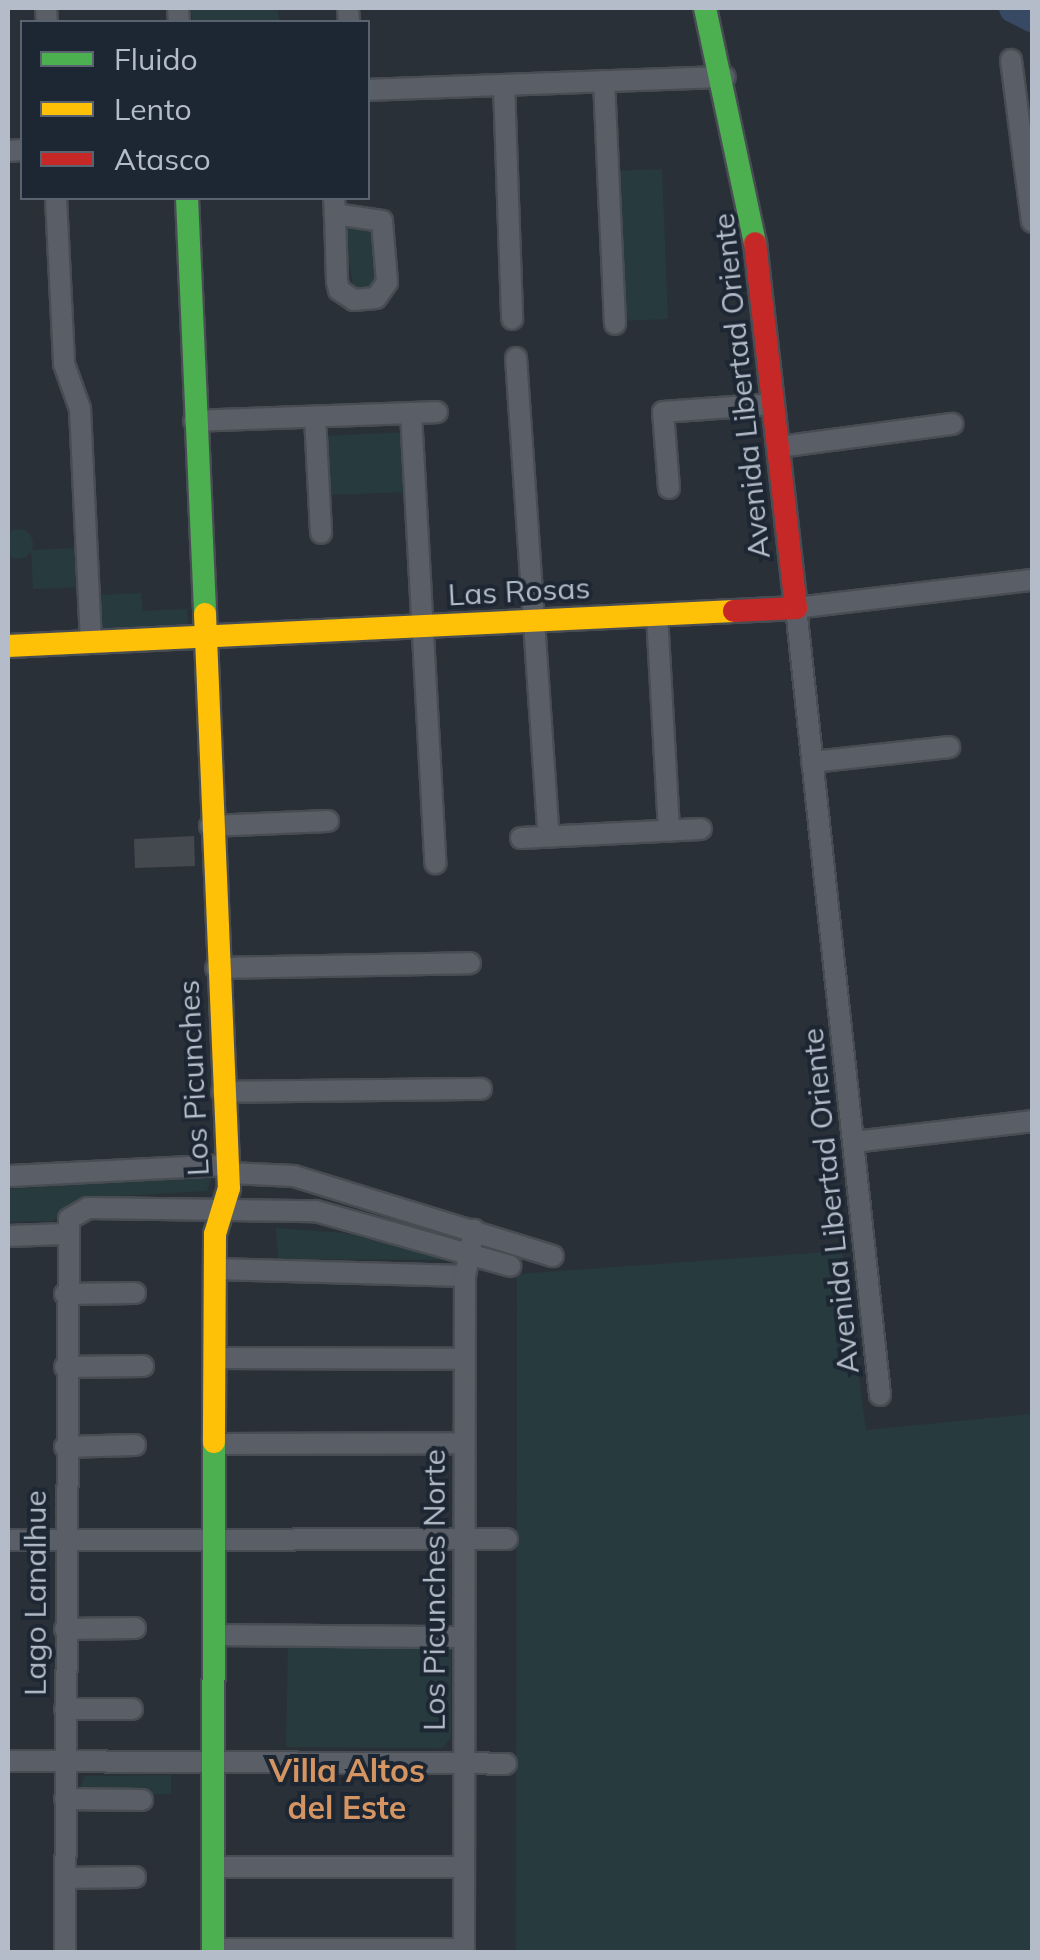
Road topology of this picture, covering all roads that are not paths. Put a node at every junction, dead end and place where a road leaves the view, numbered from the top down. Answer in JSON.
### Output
{"nodes":[{"id":1,"x":705,"y":8,"type":"edge"},
{"id":2,"x":1011,"y":60,"type":"dead end"},
{"id":3,"x":726,"y":77,"type":"junction"},
{"id":4,"x":604,"y":81,"type":"junction"},
{"id":5,"x":504,"y":85,"type":"junction"},
{"id":6,"x":370,"y":90,"type":"edge"},
{"id":7,"x":1025,"y":104,"type":"edge"},
{"id":8,"x":56,"y":200,"type":"edge"},
{"id":9,"x":187,"y":200,"type":"edge"},
{"id":10,"x":1032,"y":222,"type":"edge"},
{"id":11,"x":512,"y":319,"type":"dead end"},
{"id":12,"x":615,"y":324,"type":"dead end"},
{"id":13,"x":516,"y":358,"type":"dead end"},
{"id":14,"x":774,"y":404,"type":"junction"},
{"id":15,"x":436,"y":412,"type":"dead end"},
{"id":16,"x":411,"y":413,"type":"junction"},
{"id":17,"x":315,"y":416,"type":"junction"},
{"id":18,"x":194,"y":422,"type":"junction"},
{"id":19,"x":952,"y":424,"type":"dead end"},
{"id":20,"x":779,"y":447,"type":"junction"},
{"id":21,"x":668,"y":488,"type":"dead end"},
{"id":22,"x":321,"y":533,"type":"dead end"},
{"id":23,"x":1032,"y":580,"type":"edge"},
{"id":24,"x":796,"y":608,"type":"junction"},
{"id":25,"x":658,"y":614,"type":"junction"},
{"id":26,"x":538,"y":621,"type":"junction"},
{"id":27,"x":422,"y":626,"type":"junction"},
{"id":28,"x":201,"y":637,"type":"junction"},
{"id":29,"x":92,"y":642,"type":"junction"},
{"id":30,"x":8,"y":646,"type":"edge"},
{"id":31,"x":949,"y":747,"type":"dead end"},
{"id":32,"x":812,"y":762,"type":"junction"},
{"id":33,"x":328,"y":820,"type":"dead end"},
{"id":34,"x":210,"y":826,"type":"junction"},
{"id":35,"x":701,"y":829,"type":"dead end"},
{"id":36,"x":669,"y":831,"type":"junction"},
{"id":37,"x":548,"y":836,"type":"junction"},
{"id":38,"x":522,"y":838,"type":"dead end"},
{"id":39,"x":435,"y":863,"type":"dead end"},
{"id":40,"x":470,"y":962,"type":"dead end"},
{"id":41,"x":216,"y":968,"type":"junction"},
{"id":42,"x":481,"y":1089,"type":"dead end"},
{"id":43,"x":222,"y":1092,"type":"junction"},
{"id":44,"x":1032,"y":1120,"type":"edge"},
{"id":45,"x":854,"y":1142,"type":"junction"},
{"id":46,"x":227,"y":1169,"type":"junction"},
{"id":47,"x":10,"y":1176,"type":"edge"},
{"id":48,"x":223,"y":1208,"type":"junction"},
{"id":49,"x":474,"y":1230,"type":"junction"},
{"id":50,"x":64,"y":1234,"type":"junction"},
{"id":51,"x":8,"y":1236,"type":"edge"},
{"id":52,"x":468,"y":1252,"type":"junction"},
{"id":53,"x":553,"y":1256,"type":"dead end"},
{"id":54,"x":510,"y":1266,"type":"dead end"},
{"id":55,"x":215,"y":1270,"type":"junction"},
{"id":56,"x":464,"y":1276,"type":"junction"},
{"id":57,"x":136,"y":1293,"type":"dead end"},
{"id":58,"x":65,"y":1294,"type":"junction"},
{"id":59,"x":215,"y":1358,"type":"junction"},
{"id":60,"x":464,"y":1359,"type":"junction"},
{"id":61,"x":143,"y":1366,"type":"dead end"},
{"id":62,"x":65,"y":1367,"type":"junction"},
{"id":63,"x":880,"y":1395,"type":"dead end"},
{"id":64,"x":215,"y":1444,"type":"junction"},
{"id":65,"x":464,"y":1444,"type":"junction"},
{"id":66,"x":135,"y":1445,"type":"dead end"},
{"id":67,"x":65,"y":1447,"type":"junction"},
{"id":68,"x":507,"y":1539,"type":"dead end"},
{"id":69,"x":8,"y":1540,"type":"edge"},
{"id":70,"x":65,"y":1540,"type":"junction"},
{"id":71,"x":215,"y":1540,"type":"junction"},
{"id":72,"x":464,"y":1540,"type":"junction"},
{"id":73,"x":135,"y":1628,"type":"dead end"},
{"id":74,"x":65,"y":1629,"type":"junction"},
{"id":75,"x":215,"y":1636,"type":"junction"},
{"id":76,"x":464,"y":1636,"type":"junction"},
{"id":77,"x":65,"y":1709,"type":"junction"},
{"id":78,"x":132,"y":1709,"type":"dead end"},
{"id":79,"x":8,"y":1761,"type":"edge"},
{"id":80,"x":65,"y":1761,"type":"junction"},
{"id":81,"x":214,"y":1762,"type":"junction"},
{"id":82,"x":464,"y":1764,"type":"junction"},
{"id":83,"x":506,"y":1764,"type":"dead end"},
{"id":84,"x":64,"y":1798,"type":"junction"},
{"id":85,"x":142,"y":1800,"type":"dead end"},
{"id":86,"x":214,"y":1867,"type":"junction"},
{"id":87,"x":464,"y":1867,"type":"junction"},
{"id":88,"x":135,"y":1877,"type":"dead end"},
{"id":89,"x":65,"y":1878,"type":"junction"},
{"id":90,"x":464,"y":1950,"type":"edge"},
{"id":91,"x":214,"y":1951,"type":"edge"},
{"id":92,"x":65,"y":1952,"type":"edge"}],
"edges":[{"from":1,"to":3,"type":"street","name":"Avenida Libertad Oriente"},
{"from":2,"to":7,"type":"street"},
{"from":3,"to":4,"type":"street"},
{"from":3,"to":14,"type":"street","name":"Avenida Libertad Oriente"},
{"from":4,"to":5,"type":"street"},
{"from":4,"to":12,"type":"street"},
{"from":5,"to":6,"type":"street"},
{"from":5,"to":11,"type":"street"},
{"from":7,"to":10,"type":"street"},
{"from":8,"to":29,"type":"street"},
{"from":9,"to":18,"type":"street","name":"Los Picunches"},
{"from":13,"to":26,"type":"street"},
{"from":14,"to":20,"type":"street","name":"Avenida Libertad Oriente"},
{"from":14,"to":21,"type":"street"},
{"from":15,"to":16,"type":"street"},
{"from":16,"to":17,"type":"street"},
{"from":16,"to":27,"type":"street"},
{"from":17,"to":18,"type":"street"},
{"from":17,"to":22,"type":"street"},
{"from":18,"to":28,"type":"street","name":"Los Picunches"},
{"from":19,"to":20,"type":"street"},
{"from":20,"to":24,"type":"street","name":"Avenida Libertad Oriente"},
{"from":23,"to":24,"type":"street","name":"Las Rosas"},
{"from":24,"to":25,"type":"street","name":"Las Rosas"},
{"from":24,"to":32,"type":"street","name":"Avenida Libertad Oriente"},
{"from":25,"to":26,"type":"street","name":"Las Rosas"},
{"from":25,"to":36,"type":"street"},
{"from":26,"to":27,"type":"street","name":"Las Rosas"},
{"from":26,"to":37,"type":"street"},
{"from":27,"to":28,"type":"street","name":"Las Rosas"},
{"from":27,"to":39,"type":"street"},
{"from":28,"to":29,"type":"street","name":"Las Rosas"},
{"from":28,"to":34,"type":"street","name":"Los Picunches"},
{"from":29,"to":30,"type":"street","name":"Las Rosas"},
{"from":31,"to":32,"type":"street"},
{"from":32,"to":45,"type":"street","name":"Avenida Libertad Oriente"},
{"from":33,"to":34,"type":"street"},
{"from":34,"to":41,"type":"street","name":"Los Picunches"},
{"from":35,"to":36,"type":"street"},
{"from":36,"to":37,"type":"street"},
{"from":37,"to":38,"type":"street"},
{"from":40,"to":41,"type":"street"},
{"from":41,"to":43,"type":"street","name":"Los Picunches"},
{"from":42,"to":43,"type":"street"},
{"from":43,"to":46,"type":"street","name":"Los Picunches"},
{"from":44,"to":45,"type":"street"},
{"from":45,"to":63,"type":"street","name":"Avenida Libertad Oriente"},
{"from":46,"to":47,"type":"street"},
{"from":46,"to":48,"type":"street","name":"Los Picunches"},
{"from":46,"to":49,"type":"street"},
{"from":48,"to":50,"type":"street"},
{"from":48,"to":52,"type":"street"},
{"from":48,"to":55,"type":"street","name":"Los Picunches"},
{"from":49,"to":52,"type":"street","name":"Los Picunches Norte"},
{"from":49,"to":53,"type":"street"},
{"from":50,"to":51,"type":"street"},
{"from":50,"to":58,"type":"street","name":"Lago Lanalhue"},
{"from":52,"to":54,"type":"street"},
{"from":52,"to":56,"type":"street","name":"Los Picunches Norte"},
{"from":55,"to":56,"type":"street"},
{"from":55,"to":59,"type":"street","name":"Los Picunches"},
{"from":56,"to":60,"type":"street","name":"Los Picunches Norte"},
{"from":57,"to":58,"type":"street"},
{"from":58,"to":62,"type":"street","name":"Lago Lanalhue"},
{"from":59,"to":60,"type":"street"},
{"from":59,"to":64,"type":"street","name":"Los Picunches"},
{"from":60,"to":65,"type":"street","name":"Los Picunches Norte"},
{"from":61,"to":62,"type":"street"},
{"from":62,"to":67,"type":"street","name":"Lago Lanalhue"},
{"from":64,"to":65,"type":"street"},
{"from":64,"to":71,"type":"street","name":"Los Picunches"},
{"from":65,"to":72,"type":"street","name":"Los Picunches Norte"},
{"from":66,"to":67,"type":"street"},
{"from":67,"to":70,"type":"street","name":"Lago Lanalhue"},
{"from":68,"to":72,"type":"street"},
{"from":69,"to":70,"type":"street"},
{"from":70,"to":71,"type":"street"},
{"from":70,"to":74,"type":"street","name":"Lago Lanalhue"},
{"from":71,"to":72,"type":"street"},
{"from":71,"to":75,"type":"street","name":"Los Picunches"},
{"from":72,"to":76,"type":"street","name":"Los Picunches Norte"},
{"from":73,"to":74,"type":"street"},
{"from":74,"to":77,"type":"street","name":"Lago Lanalhue"},
{"from":75,"to":76,"type":"street"},
{"from":75,"to":81,"type":"street","name":"Los Picunches"},
{"from":76,"to":82,"type":"street","name":"Los Picunches Norte"},
{"from":77,"to":78,"type":"street"},
{"from":77,"to":80,"type":"street","name":"Lago Lanalhue"},
{"from":79,"to":80,"type":"street"},
{"from":80,"to":81,"type":"street"},
{"from":80,"to":84,"type":"street","name":"Lago Lanalhue"},
{"from":81,"to":82,"type":"street"},
{"from":81,"to":86,"type":"street","name":"Los Picunches"},
{"from":82,"to":83,"type":"street"},
{"from":82,"to":87,"type":"street","name":"Los Picunches Norte"},
{"from":84,"to":85,"type":"street"},
{"from":84,"to":89,"type":"street","name":"Lago Lanalhue"},
{"from":86,"to":87,"type":"street"},
{"from":86,"to":91,"type":"street","name":"Los Picunches"},
{"from":87,"to":90,"type":"street","name":"Los Picunches Norte"},
{"from":88,"to":89,"type":"street"},
{"from":89,"to":92,"type":"street","name":"Lago Lanalhue"},
{"from":90,"to":91,"type":"street"}]}
